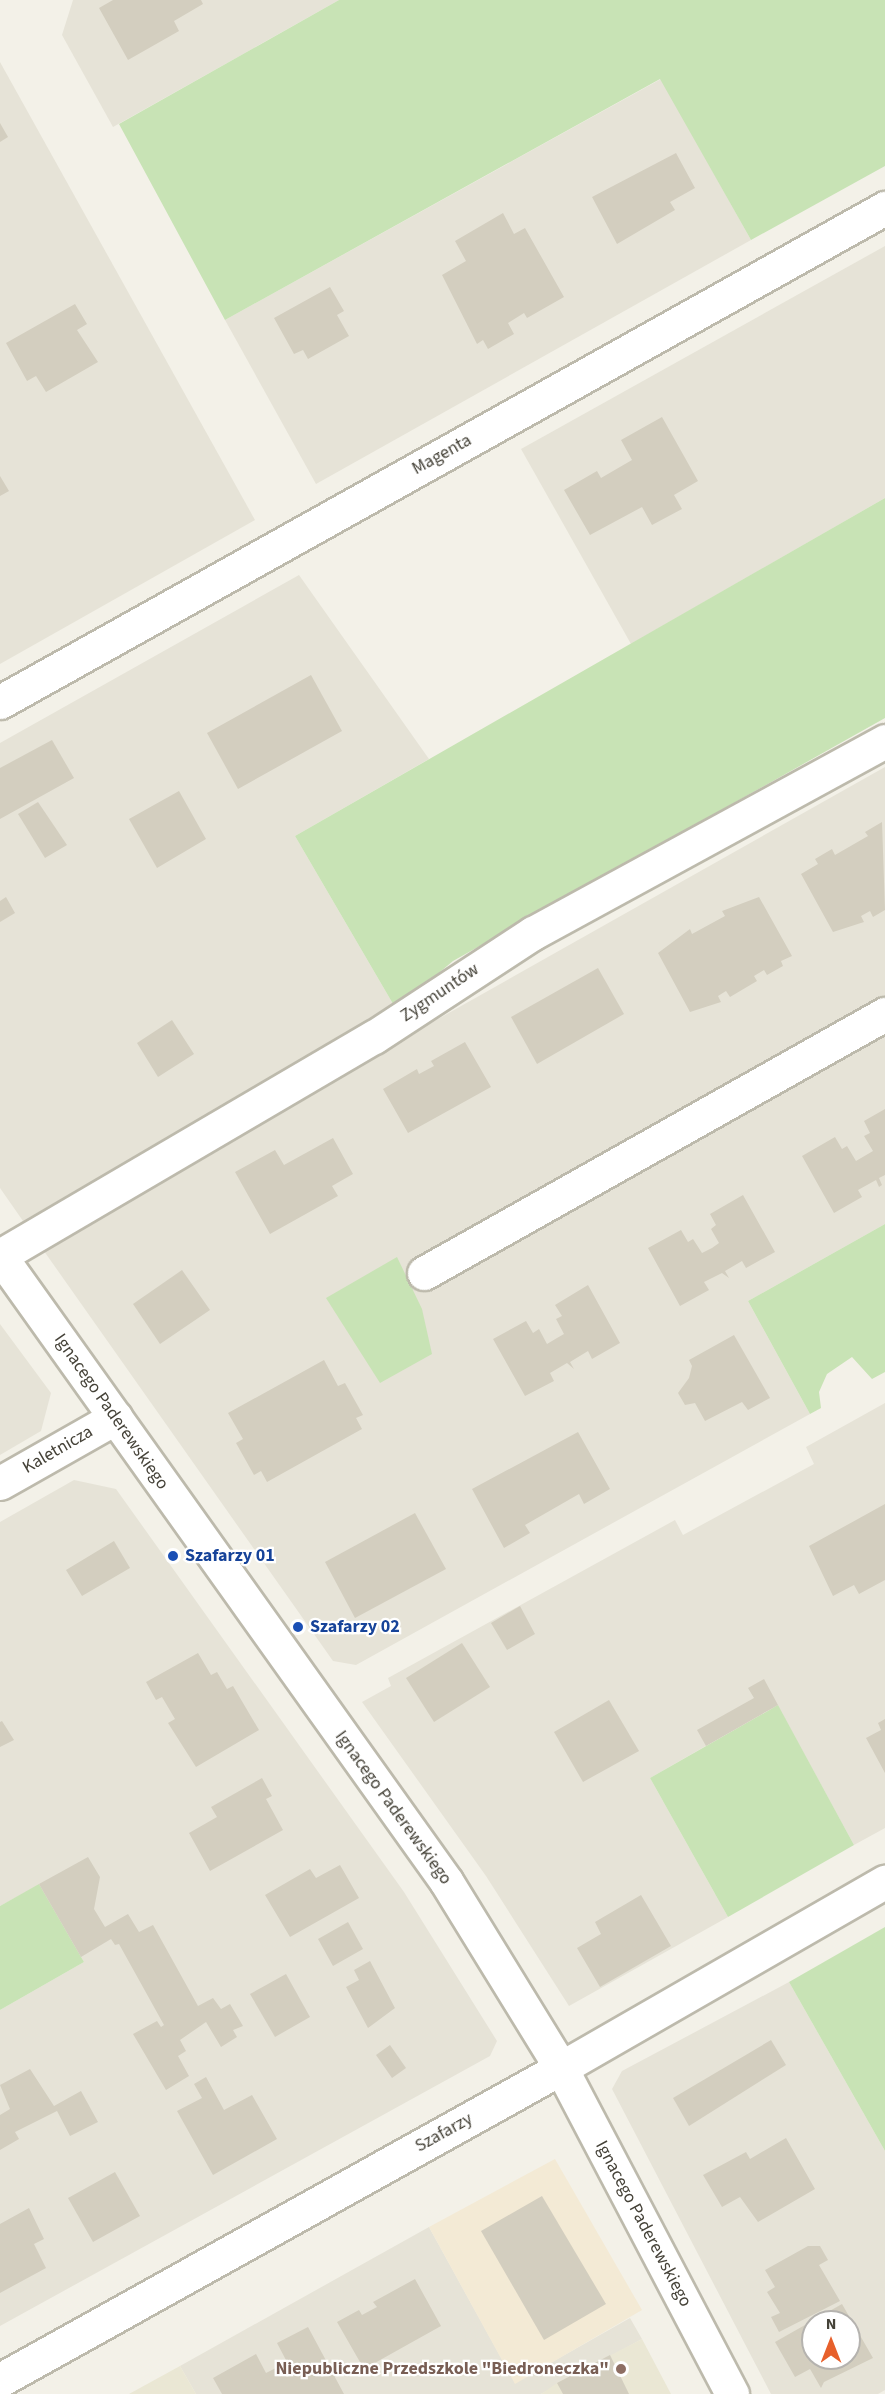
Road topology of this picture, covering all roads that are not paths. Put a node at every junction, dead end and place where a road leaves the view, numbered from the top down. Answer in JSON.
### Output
{"nodes":[{"id":1,"x":885,"y":208,"type":"edge"},
{"id":2,"x":0,"y":702,"type":"edge"},
{"id":3,"x":885,"y":741,"type":"edge"},
{"id":4,"x":885,"y":1014,"type":"edge"},
{"id":5,"x":0,"y":1256,"type":"edge"},
{"id":6,"x":424,"y":1273,"type":"dead end"},
{"id":7,"x":116,"y":1417,"type":"junction"},
{"id":8,"x":0,"y":1483,"type":"edge"},
{"id":9,"x":885,"y":1882,"type":"edge"},
{"id":10,"x":561,"y":2068,"type":"junction"},
{"id":11,"x":0,"y":2380,"type":"edge"},
{"id":12,"x":732,"y":2394,"type":"edge"}],
"edges":[{"from":1,"to":2,"type":"street","name":"Magenta"},
{"from":3,"to":5,"type":"street","name":"Zygmuntów"},
{"from":4,"to":6,"type":"street"},
{"from":5,"to":7,"type":"street","name":"Ignacego Paderewskiego"},
{"from":7,"to":8,"type":"street","name":"Kaletnicza"},
{"from":7,"to":10,"type":"street","name":"Ignacego Paderewskiego"},
{"from":9,"to":10,"type":"street","name":"Szafarzy"},
{"from":10,"to":11,"type":"street","name":"Szafarzy"},
{"from":10,"to":12,"type":"street","name":"Ignacego Paderewskiego"}]}
